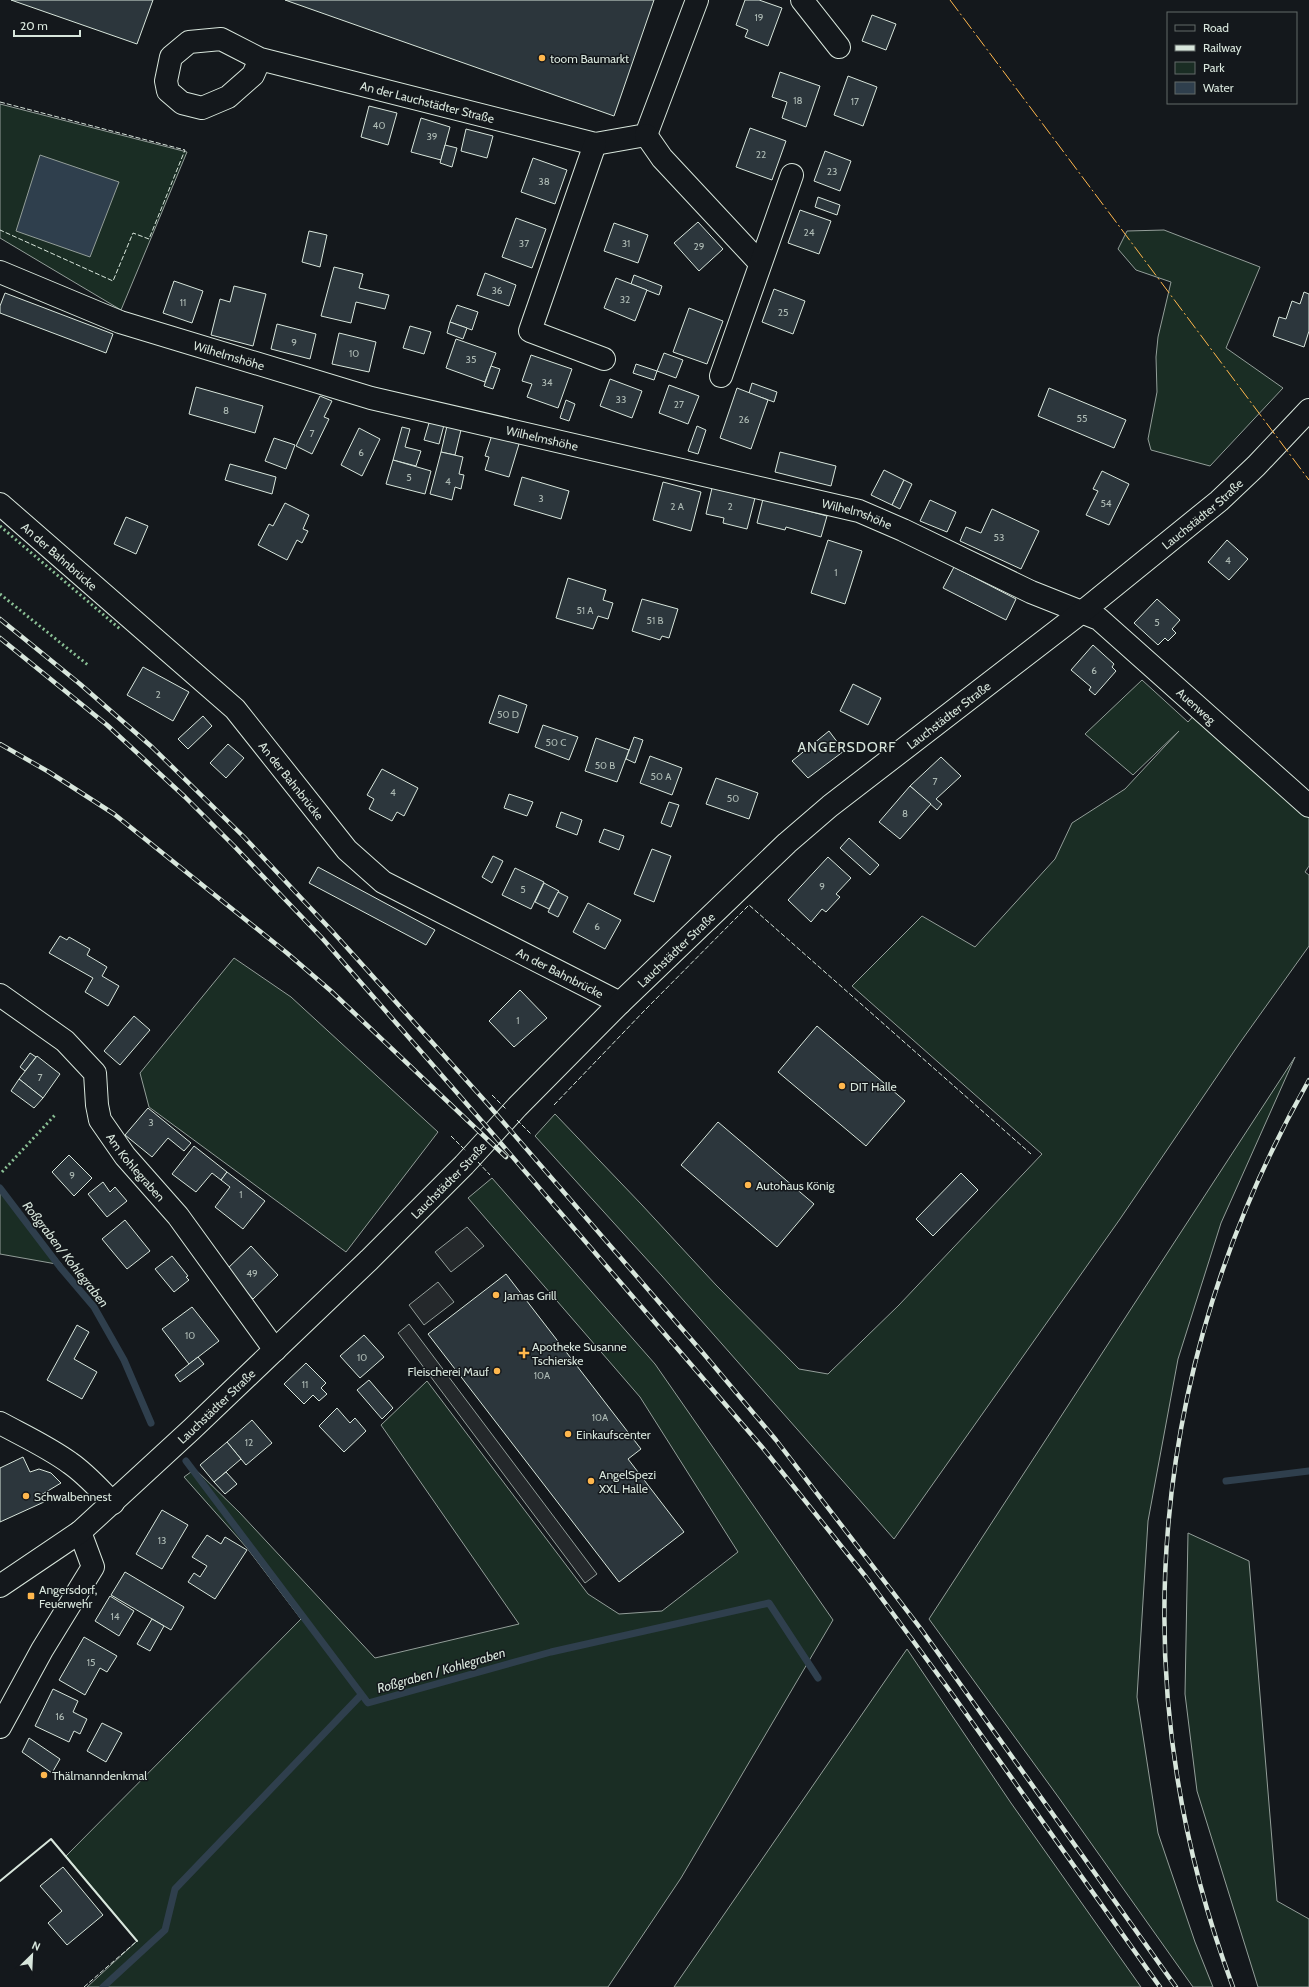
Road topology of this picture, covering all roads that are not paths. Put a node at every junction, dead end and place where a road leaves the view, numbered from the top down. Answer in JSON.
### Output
{"nodes":[{"id":1,"x":697,"y":0,"type":"edge"},
{"id":2,"x":802,"y":0,"type":"edge"},
{"id":3,"x":839,"y":47,"type":"dead end"},
{"id":4,"x":260,"y":59,"type":"dead end"},
{"id":5,"x":646,"y":135,"type":"junction"},
{"id":6,"x":595,"y":144,"type":"junction"},
{"id":7,"x":792,"y":174,"type":"dead end"},
{"id":8,"x":760,"y":263,"type":"junction"},
{"id":9,"x":0,"y":272,"type":"edge"},
{"id":10,"x":604,"y":359,"type":"dead end"},
{"id":11,"x":721,"y":376,"type":"dead end"},
{"id":12,"x":1309,"y":410,"type":"edge"},
{"id":13,"x":0,"y":504,"type":"edge"},
{"id":14,"x":1080,"y":612,"type":"junction"},
{"id":15,"x":1309,"y":806,"type":"edge"},
{"id":16,"x":0,"y":995,"type":"edge"},
{"id":17,"x":620,"y":1003,"type":"junction"},
{"id":18,"x":275,"y":1350,"type":"junction"},
{"id":19,"x":0,"y":1423,"type":"edge"},
{"id":20,"x":113,"y":1503,"type":"junction"},
{"id":21,"x":80,"y":1532,"type":"junction"},
{"id":22,"x":0,"y":1586,"type":"edge"},
{"id":23,"x":0,"y":1727,"type":"edge"}],
"edges":[{"from":1,"to":5,"type":"street"},
{"from":2,"to":3,"type":"street"},
{"from":4,"to":6,"type":"street","name":"An der Lauchstädter Straße"},
{"from":5,"to":6,"type":"street","name":"An der Lauchstädter Straße"},
{"from":5,"to":8,"type":"street"},
{"from":6,"to":10,"type":"street"},
{"from":7,"to":8,"type":"street"},
{"from":8,"to":11,"type":"street"},
{"from":9,"to":14,"type":"street","name":"Wilhelmshöhe"},
{"from":12,"to":14,"type":"street","name":"Lauchstädter Straße"},
{"from":13,"to":17,"type":"street","name":"An der Bahnbrücke"},
{"from":14,"to":15,"type":"street","name":"Auenweg"},
{"from":14,"to":17,"type":"street","name":"Lauchstädter Straße"},
{"from":16,"to":18,"type":"street","name":"Am Kohlegraben"},
{"from":17,"to":18,"type":"street","name":"Lauchstädter Straße"},
{"from":18,"to":20,"type":"street","name":"Lauchstädter Straße"},
{"from":19,"to":20,"type":"street"},
{"from":20,"to":21,"type":"street","name":"Lauchstädter Straße"},
{"from":21,"to":22,"type":"street","name":"Lauchstädter Straße"},
{"from":21,"to":23,"type":"street"}]}
